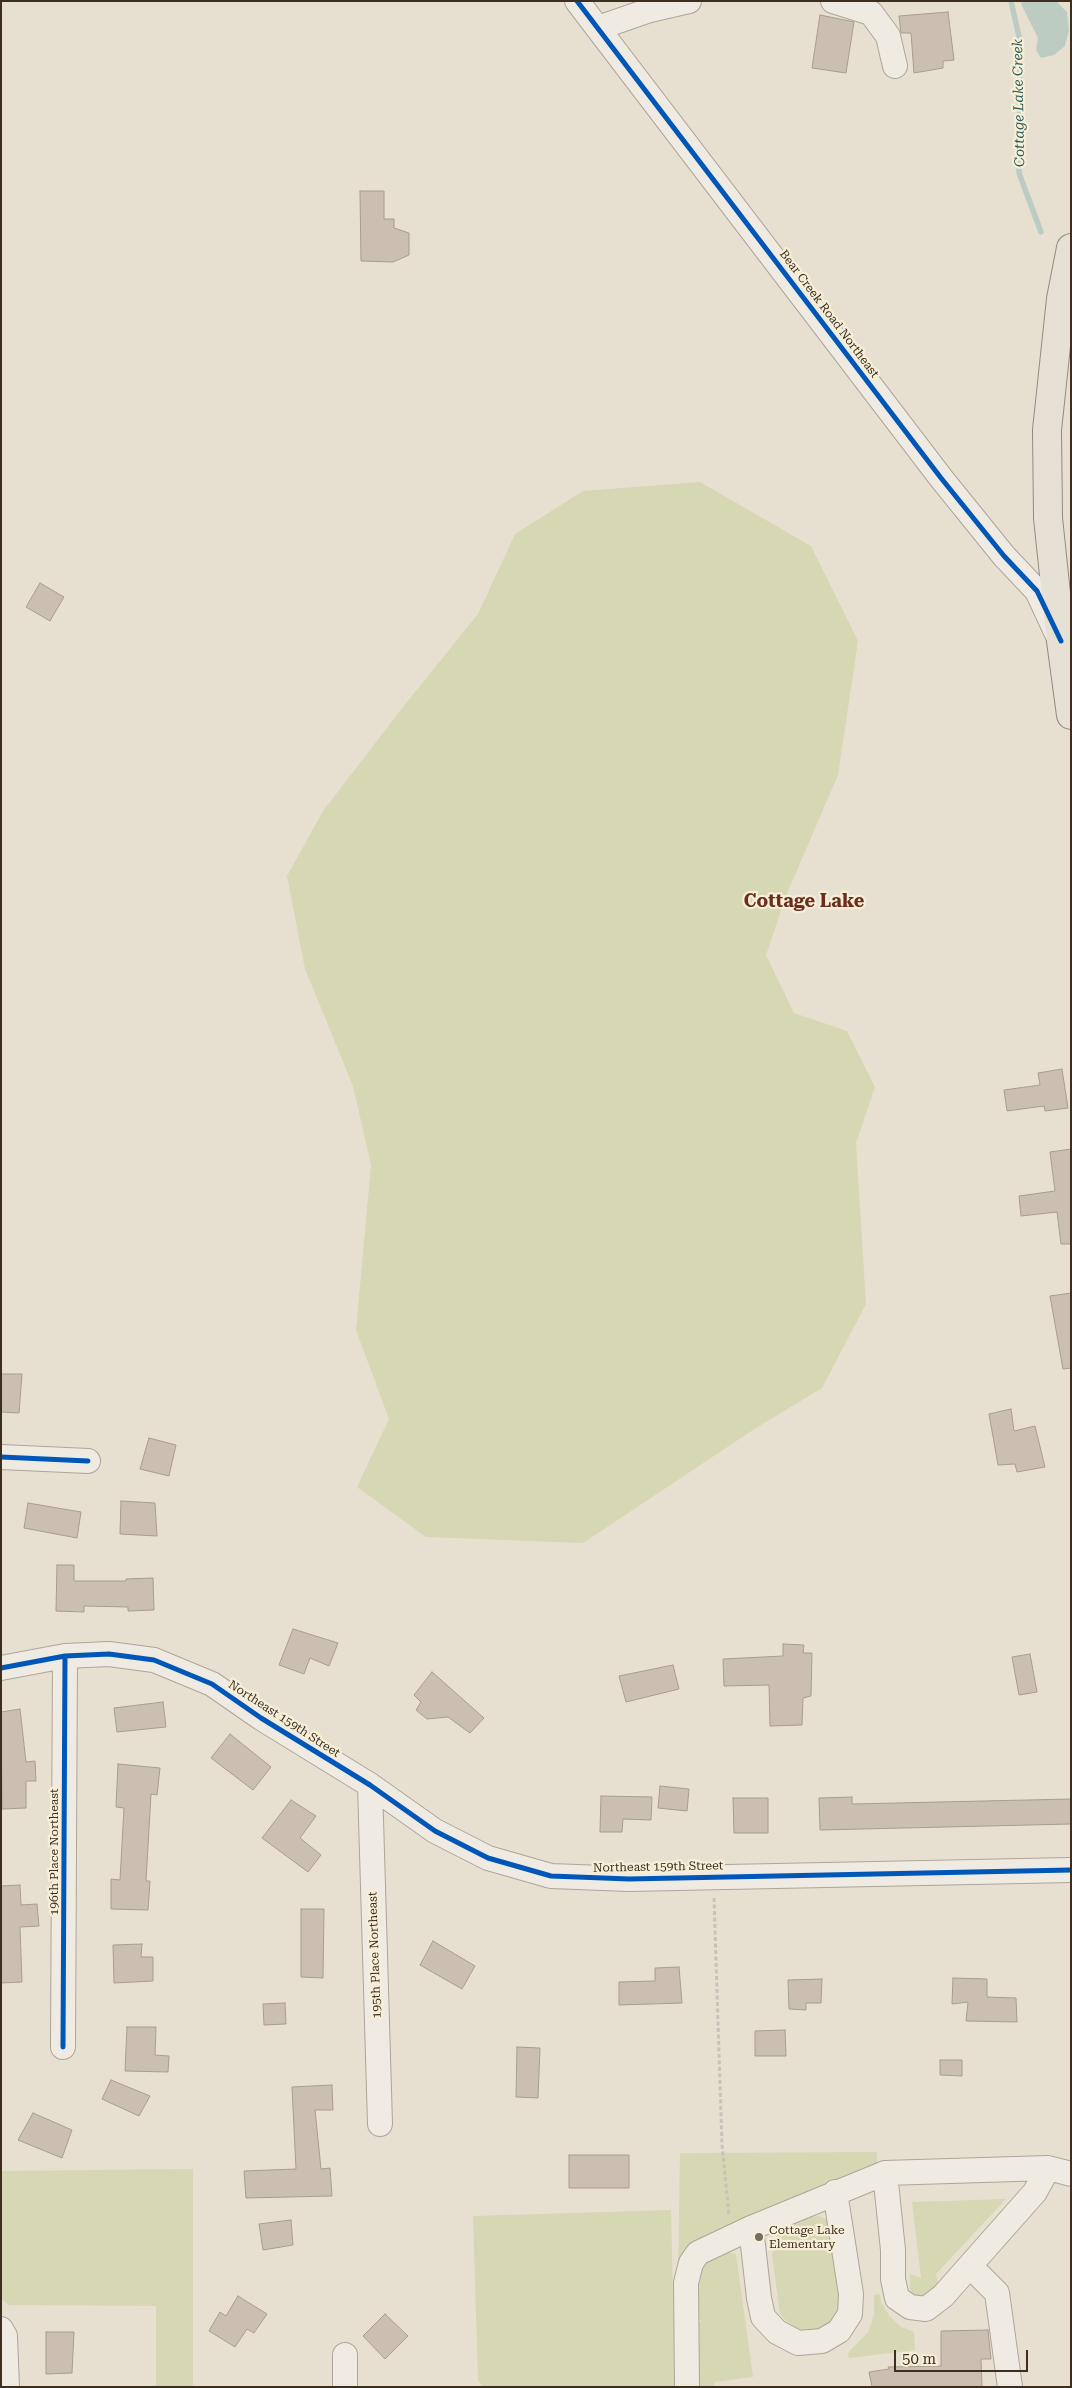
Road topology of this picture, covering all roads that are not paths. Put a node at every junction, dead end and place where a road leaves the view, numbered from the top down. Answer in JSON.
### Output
{"nodes":[{"id":1,"x":578,"y":1,"type":"edge"},
{"id":2,"x":689,"y":1,"type":"edge"},
{"id":3,"x":833,"y":1,"type":"edge"},
{"id":4,"x":598,"y":28,"type":"junction"},
{"id":5,"x":895,"y":66,"type":"dead end"},
{"id":6,"x":1071,"y":248,"type":"edge"},
{"id":7,"x":1061,"y":641,"type":"junction"},
{"id":8,"x":1071,"y":715,"type":"edge"},
{"id":9,"x":1,"y":1457,"type":"edge"},
{"id":10,"x":88,"y":1461,"type":"dead end"},
{"id":11,"x":64,"y":1656,"type":"junction"},
{"id":12,"x":1,"y":1668,"type":"edge"},
{"id":13,"x":370,"y":1785,"type":"junction"},
{"id":14,"x":1071,"y":1870,"type":"edge"},
{"id":15,"x":63,"y":2047,"type":"dead end"},
{"id":16,"x":380,"y":2124,"type":"dead end"},
{"id":17,"x":1048,"y":2168,"type":"junction"},
{"id":18,"x":885,"y":2173,"type":"junction"},
{"id":19,"x":1071,"y":2174,"type":"edge"},
{"id":20,"x":835,"y":2192,"type":"junction"},
{"id":21,"x":741,"y":2232,"type":"junction"},
{"id":22,"x":970,"y":2266,"type":"junction"},
{"id":23,"x":1,"y":2329,"type":"edge"},
{"id":24,"x":345,"y":2356,"type":"dead end"},
{"id":25,"x":7,"y":2387,"type":"edge"},
{"id":26,"x":345,"y":2387,"type":"edge"},
{"id":27,"x":687,"y":2387,"type":"edge"},
{"id":28,"x":1010,"y":2387,"type":"edge"}],
"edges":[{"from":1,"to":4,"type":"street","name":"Bear Creek Road Northeast"},
{"from":2,"to":4,"type":"street"},
{"from":3,"to":5,"type":"street"},
{"from":4,"to":7,"type":"street","name":"Bear Creek Road Northeast"},
{"from":6,"to":7,"type":"main road"},
{"from":7,"to":8,"type":"main road"},
{"from":9,"to":10,"type":"street"},
{"from":11,"to":12,"type":"street","name":"Northeast 159th Street"},
{"from":11,"to":13,"type":"street","name":"Northeast 159th Street"},
{"from":11,"to":15,"type":"street","name":"196th Place Northeast"},
{"from":13,"to":14,"type":"street","name":"Northeast 159th Street"},
{"from":13,"to":16,"type":"street","name":"195th Place Northeast"},
{"from":17,"to":18,"type":"street"},
{"from":17,"to":19,"type":"street"},
{"from":17,"to":22,"type":"street"},
{"from":18,"to":20,"type":"street"},
{"from":18,"to":22,"type":"street"},
{"from":20,"to":21,"type":"street"},
{"from":20,"to":21,"type":"street"},
{"from":21,"to":27,"type":"street"},
{"from":22,"to":28,"type":"street"},
{"from":23,"to":25,"type":"street"},
{"from":24,"to":26,"type":"street"}]}
